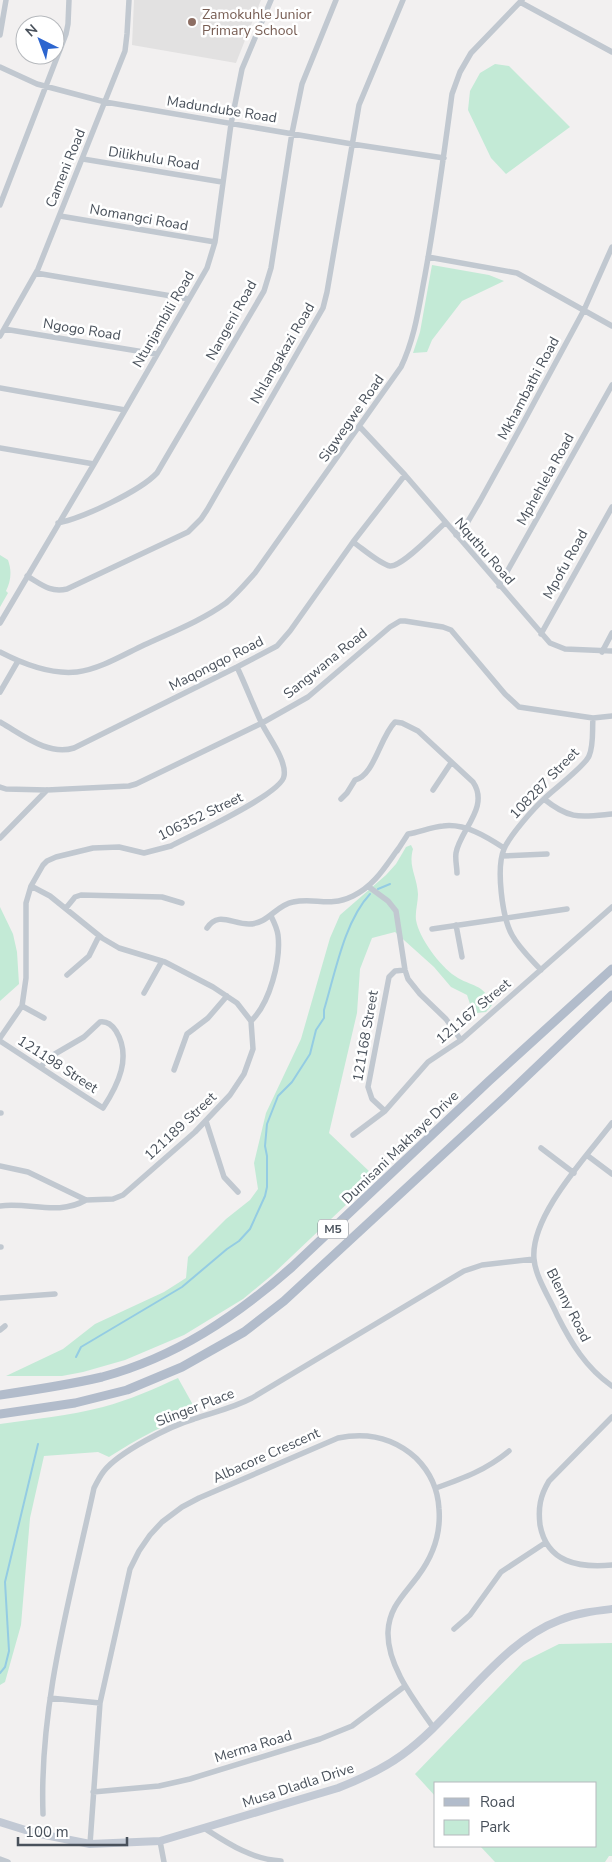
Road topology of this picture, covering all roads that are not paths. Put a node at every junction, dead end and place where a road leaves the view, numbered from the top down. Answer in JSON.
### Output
{"nodes":[{"id":1,"x":6,"y":0,"type":"edge"},
{"id":2,"x":69,"y":0,"type":"edge"},
{"id":3,"x":129,"y":0,"type":"edge"},
{"id":4,"x":271,"y":0,"type":"edge"},
{"id":5,"x":336,"y":0,"type":"edge"},
{"id":6,"x":403,"y":0,"type":"edge"},
{"id":7,"x":521,"y":1,"type":"edge"},
{"id":8,"x":0,"y":35,"type":"edge"},
{"id":9,"x":612,"y":52,"type":"edge"},
{"id":10,"x":0,"y":67,"type":"edge"},
{"id":11,"x":46,"y":87,"type":"junction"},
{"id":12,"x":105,"y":102,"type":"junction"},
{"id":13,"x":231,"y":124,"type":"junction"},
{"id":14,"x":292,"y":133,"type":"junction"},
{"id":15,"x":352,"y":144,"type":"junction"},
{"id":16,"x":444,"y":158,"type":"junction"},
{"id":17,"x":83,"y":159,"type":"junction"},
{"id":18,"x":222,"y":182,"type":"junction"},
{"id":19,"x":0,"y":205,"type":"edge"},
{"id":20,"x":60,"y":216,"type":"junction"},
{"id":21,"x":214,"y":242,"type":"junction"},
{"id":22,"x":612,"y":247,"type":"edge"},
{"id":23,"x":428,"y":257,"type":"junction"},
{"id":24,"x":610,"y":257,"type":"edge"},
{"id":25,"x":36,"y":273,"type":"junction"},
{"id":26,"x":189,"y":299,"type":"junction"},
{"id":27,"x":584,"y":310,"type":"junction"},
{"id":28,"x":612,"y":326,"type":"edge"},
{"id":29,"x":4,"y":329,"type":"junction"},
{"id":30,"x":0,"y":336,"type":"edge"},
{"id":31,"x":156,"y":354,"type":"junction"},
{"id":32,"x":612,"y":385,"type":"edge"},
{"id":33,"x":0,"y":388,"type":"edge"},
{"id":34,"x":125,"y":410,"type":"junction"},
{"id":35,"x":360,"y":427,"type":"junction"},
{"id":36,"x":0,"y":448,"type":"edge"},
{"id":37,"x":94,"y":464,"type":"junction"},
{"id":38,"x":405,"y":475,"type":"junction"},
{"id":39,"x":612,"y":507,"type":"edge"},
{"id":40,"x":58,"y":523,"type":"junction"},
{"id":41,"x":445,"y":523,"type":"junction"},
{"id":42,"x":456,"y":534,"type":"junction"},
{"id":43,"x":353,"y":542,"type":"junction"},
{"id":44,"x":26,"y":576,"type":"junction"},
{"id":45,"x":499,"y":586,"type":"junction"},
{"id":46,"x":0,"y":623,"type":"edge"},
{"id":47,"x":541,"y":634,"type":"junction"},
{"id":48,"x":612,"y":634,"type":"edge"},
{"id":49,"x":0,"y":652,"type":"edge"},
{"id":50,"x":602,"y":652,"type":"junction"},
{"id":51,"x":612,"y":652,"type":"edge"},
{"id":52,"x":18,"y":661,"type":"junction"},
{"id":53,"x":237,"y":667,"type":"junction"},
{"id":54,"x":0,"y":692,"type":"edge"},
{"id":55,"x":612,"y":716,"type":"edge"},
{"id":56,"x":593,"y":718,"type":"junction"},
{"id":57,"x":0,"y":722,"type":"edge"},
{"id":58,"x":262,"y":723,"type":"junction"},
{"id":59,"x":452,"y":763,"type":"junction"},
{"id":60,"x":0,"y":787,"type":"edge"},
{"id":61,"x":47,"y":790,"type":"junction"},
{"id":62,"x":433,"y":790,"type":"dead end"},
{"id":63,"x":544,"y":798,"type":"junction"},
{"id":64,"x":341,"y":799,"type":"dead end"},
{"id":65,"x":612,"y":814,"type":"edge"},
{"id":66,"x":467,"y":828,"type":"junction"},
{"id":67,"x":0,"y":838,"type":"edge"},
{"id":68,"x":504,"y":848,"type":"junction"},
{"id":69,"x":398,"y":849,"type":"dead end"},
{"id":70,"x":547,"y":854,"type":"dead end"},
{"id":71,"x":502,"y":856,"type":"junction"},
{"id":72,"x":391,"y":858,"type":"junction"},
{"id":73,"x":457,"y":873,"type":"dead end"},
{"id":74,"x":30,"y":886,"type":"junction"},
{"id":75,"x":369,"y":886,"type":"junction"},
{"id":76,"x":182,"y":902,"type":"dead end"},
{"id":77,"x":612,"y":907,"type":"edge"},
{"id":78,"x":66,"y":908,"type":"junction"},
{"id":79,"x":567,"y":909,"type":"dead end"},
{"id":80,"x":272,"y":916,"type":"junction"},
{"id":81,"x":506,"y":918,"type":"junction"},
{"id":82,"x":456,"y":925,"type":"junction"},
{"id":83,"x":207,"y":928,"type":"dead end"},
{"id":84,"x":432,"y":929,"type":"dead end"},
{"id":85,"x":99,"y":936,"type":"junction"},
{"id":86,"x":462,"y":957,"type":"dead end"},
{"id":87,"x":162,"y":961,"type":"junction"},
{"id":88,"x":612,"y":969,"type":"edge"},
{"id":89,"x":405,"y":970,"type":"junction"},
{"id":90,"x":541,"y":970,"type":"junction"},
{"id":91,"x":67,"y":975,"type":"dead end"},
{"id":92,"x":144,"y":993,"type":"dead end"},
{"id":93,"x":612,"y":995,"type":"edge"},
{"id":94,"x":227,"y":996,"type":"junction"},
{"id":95,"x":22,"y":1006,"type":"junction"},
{"id":96,"x":44,"y":1018,"type":"dead end"},
{"id":97,"x":251,"y":1020,"type":"junction"},
{"id":98,"x":0,"y":1039,"type":"edge"},
{"id":99,"x":462,"y":1040,"type":"junction"},
{"id":100,"x":40,"y":1067,"type":"junction"},
{"id":101,"x":174,"y":1070,"type":"dead end"},
{"id":102,"x":385,"y":1112,"type":"junction"},
{"id":103,"x":206,"y":1121,"type":"junction"},
{"id":104,"x":612,"y":1123,"type":"edge"},
{"id":105,"x":353,"y":1135,"type":"dead end"},
{"id":106,"x":542,"y":1148,"type":"dead end"},
{"id":107,"x":588,"y":1156,"type":"junction"},
{"id":108,"x":0,"y":1166,"type":"edge"},
{"id":109,"x":574,"y":1173,"type":"junction"},
{"id":110,"x":612,"y":1174,"type":"edge"},
{"id":111,"x":238,"y":1192,"type":"dead end"},
{"id":112,"x":86,"y":1200,"type":"junction"},
{"id":113,"x":0,"y":1206,"type":"edge"},
{"id":114,"x":534,"y":1259,"type":"junction"},
{"id":115,"x":55,"y":1294,"type":"dead end"},
{"id":116,"x":0,"y":1298,"type":"edge"},
{"id":117,"x":612,"y":1386,"type":"edge"},
{"id":118,"x":0,"y":1395,"type":"edge"},
{"id":119,"x":0,"y":1414,"type":"edge"},
{"id":120,"x":612,"y":1417,"type":"edge"},
{"id":121,"x":509,"y":1451,"type":"dead end"},
{"id":122,"x":436,"y":1488,"type":"junction"},
{"id":123,"x":545,"y":1542,"type":"junction"},
{"id":124,"x":612,"y":1565,"type":"edge"},
{"id":125,"x":612,"y":1609,"type":"edge"},
{"id":126,"x":454,"y":1629,"type":"dead end"},
{"id":127,"x":405,"y":1686,"type":"junction"},
{"id":128,"x":50,"y":1698,"type":"junction"},
{"id":129,"x":100,"y":1703,"type":"junction"},
{"id":130,"x":433,"y":1727,"type":"junction"},
{"id":131,"x":93,"y":1792,"type":"junction"},
{"id":132,"x":43,"y":1814,"type":"dead end"},
{"id":133,"x":0,"y":1822,"type":"edge"},
{"id":134,"x":204,"y":1828,"type":"junction"},
{"id":135,"x":160,"y":1841,"type":"junction"},
{"id":136,"x":90,"y":1844,"type":"junction"},
{"id":137,"x":0,"y":1859,"type":"edge"},
{"id":138,"x":281,"y":1861,"type":"edge"},
{"id":139,"x":8,"y":1862,"type":"edge"},
{"id":140,"x":164,"y":1862,"type":"edge"}],
"edges":[{"from":1,"to":8,"type":"street"},
{"from":2,"to":11,"type":"street"},
{"from":3,"to":12,"type":"street","name":"Cameni Road"},
{"from":4,"to":13,"type":"street","name":"Ntunjambili Road"},
{"from":5,"to":14,"type":"street","name":"Nangeni Road"},
{"from":6,"to":15,"type":"street","name":"Nhlangakazi Road"},
{"from":7,"to":9,"type":"street"},
{"from":7,"to":16,"type":"street","name":"Sigwegwe Road"},
{"from":10,"to":11,"type":"street","name":"Madundube Road"},
{"from":11,"to":12,"type":"street","name":"Madundube Road"},
{"from":11,"to":19,"type":"street"},
{"from":12,"to":13,"type":"street","name":"Madundube Road"},
{"from":12,"to":17,"type":"street","name":"Cameni Road"},
{"from":13,"to":14,"type":"street","name":"Madundube Road"},
{"from":13,"to":18,"type":"street","name":"Ntunjambili Road"},
{"from":14,"to":15,"type":"street","name":"Madundube Road"},
{"from":14,"to":40,"type":"street","name":"Nangeni Road"},
{"from":15,"to":16,"type":"street","name":"Madundube Road"},
{"from":15,"to":44,"type":"street","name":"Nhlangakazi Road"},
{"from":16,"to":23,"type":"street","name":"Sigwegwe Road"},
{"from":17,"to":18,"type":"street","name":"Dilikhulu Road"},
{"from":17,"to":20,"type":"street","name":"Cameni Road"},
{"from":18,"to":21,"type":"street","name":"Ntunjambili Road"},
{"from":20,"to":21,"type":"street","name":"Nomangci Road"},
{"from":20,"to":25,"type":"street","name":"Cameni Road"},
{"from":21,"to":26,"type":"street","name":"Ntunjambili Road"},
{"from":22,"to":24,"type":"street","name":"Mkhambathi Road"},
{"from":23,"to":27,"type":"street"},
{"from":23,"to":35,"type":"street","name":"Sigwegwe Road"},
{"from":24,"to":27,"type":"street","name":"Mkhambathi Road"},
{"from":25,"to":26,"type":"street"},
{"from":25,"to":29,"type":"street","name":"Cameni Road"},
{"from":26,"to":31,"type":"street","name":"Ntunjambili Road"},
{"from":27,"to":28,"type":"street"},
{"from":27,"to":42,"type":"street","name":"Mkhambathi Road"},
{"from":29,"to":30,"type":"street","name":"Cameni Road"},
{"from":29,"to":31,"type":"street","name":"Ngogo Road"},
{"from":31,"to":34,"type":"street","name":"Ntunjambili Road"},
{"from":32,"to":45,"type":"street","name":"Mphehlela Road"},
{"from":33,"to":34,"type":"street"},
{"from":34,"to":37,"type":"street","name":"Ntunjambili Road"},
{"from":35,"to":38,"type":"street","name":"Nquthu Road"},
{"from":35,"to":52,"type":"street","name":"Sigwegwe Road"},
{"from":36,"to":37,"type":"street"},
{"from":37,"to":40,"type":"street","name":"Ntunjambili Road"},
{"from":38,"to":41,"type":"street","name":"Nquthu Road"},
{"from":38,"to":43,"type":"street","name":"Maqongqo Road"},
{"from":39,"to":47,"type":"street","name":"Mpofu Road"},
{"from":40,"to":44,"type":"street","name":"Ntunjambili Road"},
{"from":41,"to":42,"type":"street","name":"Nquthu Road"},
{"from":41,"to":43,"type":"street"},
{"from":42,"to":45,"type":"street","name":"Nquthu Road"},
{"from":43,"to":53,"type":"street","name":"Maqongqo Road"},
{"from":44,"to":46,"type":"street","name":"Ntunjambili Road"},
{"from":45,"to":47,"type":"street","name":"Nquthu Road"},
{"from":47,"to":50,"type":"street","name":"Nquthu Road"},
{"from":48,"to":50,"type":"street"},
{"from":49,"to":52,"type":"street","name":"Sigwegwe Road"},
{"from":50,"to":51,"type":"street","name":"Nquthu Road"},
{"from":52,"to":54,"type":"street"},
{"from":53,"to":57,"type":"street","name":"Maqongqo Road"},
{"from":53,"to":58,"type":"street","name":"106352 Street"},
{"from":55,"to":56,"type":"street","name":"Sangwana Road"},
{"from":56,"to":58,"type":"street","name":"Sangwana Road"},
{"from":56,"to":63,"type":"street","name":"108287 Street"},
{"from":58,"to":61,"type":"street","name":"Sangwana Road"},
{"from":58,"to":74,"type":"street","name":"106352 Street"},
{"from":59,"to":62,"type":"street"},
{"from":59,"to":64,"type":"street"},
{"from":59,"to":66,"type":"street"},
{"from":60,"to":61,"type":"street","name":"Sangwana Road"},
{"from":61,"to":67,"type":"street"},
{"from":63,"to":65,"type":"street"},
{"from":63,"to":68,"type":"street","name":"108287 Street"},
{"from":66,"to":68,"type":"street"},
{"from":66,"to":72,"type":"street"},
{"from":66,"to":73,"type":"street"},
{"from":68,"to":71,"type":"street","name":"108287 Street"},
{"from":69,"to":72,"type":"street"},
{"from":70,"to":71,"type":"street"},
{"from":71,"to":81,"type":"street","name":"108287 Street"},
{"from":72,"to":75,"type":"street"},
{"from":74,"to":78,"type":"street"},
{"from":74,"to":95,"type":"street","name":"106352 Street"},
{"from":75,"to":80,"type":"street"},
{"from":75,"to":89,"type":"street"},
{"from":76,"to":78,"type":"street"},
{"from":77,"to":90,"type":"street","name":"121167 Street"},
{"from":78,"to":85,"type":"street"},
{"from":79,"to":81,"type":"street"},
{"from":80,"to":83,"type":"street"},
{"from":80,"to":97,"type":"street"},
{"from":81,"to":82,"type":"street"},
{"from":81,"to":90,"type":"street","name":"108287 Street"},
{"from":82,"to":84,"type":"street"},
{"from":82,"to":86,"type":"street"},
{"from":85,"to":87,"type":"street"},
{"from":85,"to":91,"type":"street"},
{"from":87,"to":92,"type":"street"},
{"from":87,"to":94,"type":"street"},
{"from":88,"to":118,"type":"main road","name":"Dumisani Makhaye Drive","number":"M5"},
{"from":89,"to":99,"type":"street"},
{"from":89,"to":102,"type":"street","name":"121168 Street"},
{"from":90,"to":99,"type":"street","name":"121167 Street"},
{"from":93,"to":119,"type":"main road","number":"M5"},
{"from":94,"to":97,"type":"street"},
{"from":94,"to":101,"type":"street"},
{"from":95,"to":96,"type":"street"},
{"from":95,"to":98,"type":"street"},
{"from":97,"to":103,"type":"street","name":"121189 Street"},
{"from":98,"to":100,"type":"street","name":"121198 Street"},
{"from":99,"to":102,"type":"street","name":"121167 Street"},
{"from":100,"to":100,"type":"street","name":"121198 Street"},
{"from":102,"to":105,"type":"street","name":"121167 Street"},
{"from":103,"to":111,"type":"street"},
{"from":103,"to":112,"type":"street","name":"121189 Street"},
{"from":104,"to":107,"type":"street","name":"Blenny Road"},
{"from":106,"to":109,"type":"street"},
{"from":107,"to":109,"type":"street","name":"Blenny Road"},
{"from":107,"to":110,"type":"street"},
{"from":108,"to":112,"type":"street","name":"121189 Street"},
{"from":109,"to":114,"type":"street","name":"Blenny Road"},
{"from":112,"to":113,"type":"street"},
{"from":114,"to":117,"type":"street","name":"Blenny Road"},
{"from":114,"to":128,"type":"street","name":"Slinger Place"},
{"from":115,"to":116,"type":"street"},
{"from":120,"to":123,"type":"street"},
{"from":121,"to":122,"type":"street"},
{"from":122,"to":127,"type":"street","name":"Albacore Crescent"},
{"from":122,"to":129,"type":"street","name":"Albacore Crescent"},
{"from":123,"to":124,"type":"street"},
{"from":123,"to":126,"type":"street"},
{"from":125,"to":130,"type":"street","name":"Musa Dladla Drive"},
{"from":127,"to":130,"type":"street","name":"Albacore Crescent"},
{"from":127,"to":131,"type":"street","name":"Merma Road"},
{"from":128,"to":129,"type":"street"},
{"from":128,"to":132,"type":"street","name":"Slinger Place"},
{"from":129,"to":131,"type":"street","name":"Albacore Crescent"},
{"from":130,"to":134,"type":"street","name":"Musa Dladla Drive"},
{"from":131,"to":136,"type":"street","name":"Albacore Crescent"},
{"from":133,"to":136,"type":"street","name":"Musa Dladla Drive"},
{"from":134,"to":135,"type":"street","name":"Musa Dladla Drive"},
{"from":134,"to":138,"type":"street"},
{"from":135,"to":136,"type":"street","name":"Musa Dladla Drive"},
{"from":135,"to":140,"type":"street"},
{"from":137,"to":139,"type":"street"}]}
